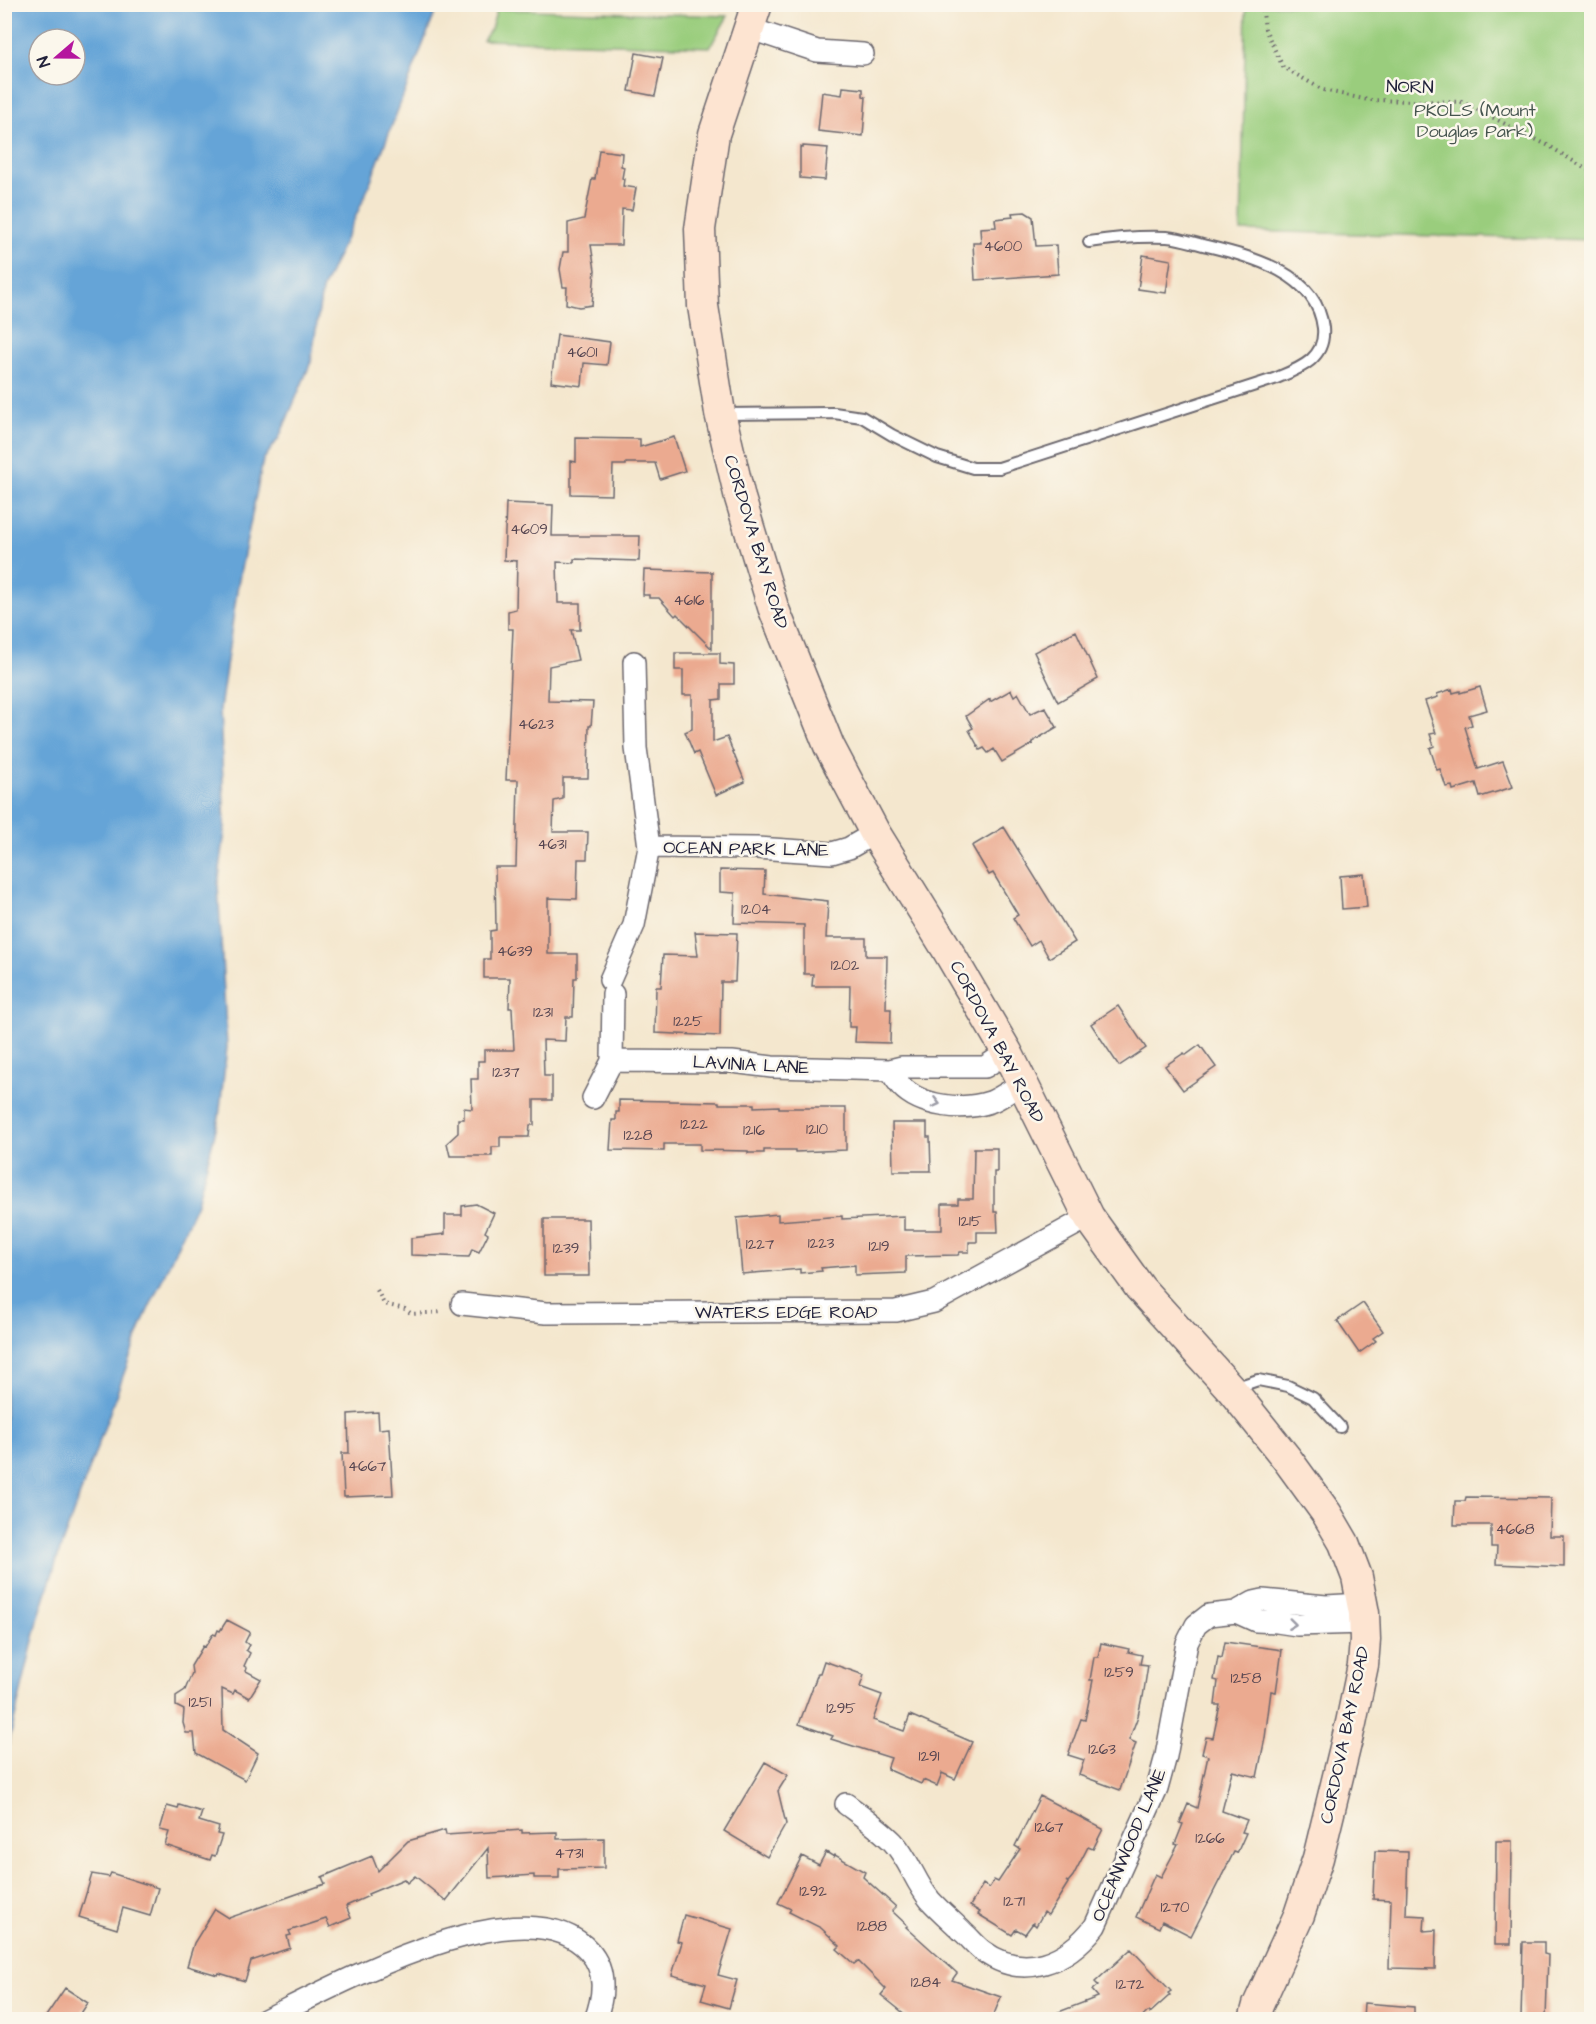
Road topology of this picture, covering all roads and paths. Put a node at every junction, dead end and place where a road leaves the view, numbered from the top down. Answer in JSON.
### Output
{"nodes":[{"id":1,"x":1262,"y":4,"type":"edge"},
{"id":2,"x":753,"y":16,"type":"edge"},
{"id":3,"x":863,"y":54,"type":"dead end"},
{"id":4,"x":1592,"y":173,"type":"edge"},
{"id":5,"x":1089,"y":242,"type":"dead end"},
{"id":6,"x":720,"y":413,"type":"junction"},
{"id":7,"x":634,"y":662,"type":"dead end"},
{"id":8,"x":875,"y":833,"type":"junction"},
{"id":9,"x":649,"y":847,"type":"junction"},
{"id":10,"x":1007,"y":1052,"type":"junction"},
{"id":11,"x":612,"y":1061,"type":"junction"},
{"id":12,"x":890,"y":1071,"type":"junction"},
{"id":13,"x":1023,"y":1083,"type":"junction"},
{"id":14,"x":593,"y":1098,"type":"dead end"},
{"id":15,"x":1089,"y":1217,"type":"junction"},
{"id":16,"x":376,"y":1290,"type":"dead end"},
{"id":17,"x":462,"y":1304,"type":"joint"},
{"id":18,"x":1231,"y":1389,"type":"junction"},
{"id":19,"x":1340,"y":1427,"type":"dead end"},
{"id":20,"x":1363,"y":1613,"type":"junction"},
{"id":21,"x":846,"y":1804,"type":"dead end"},
{"id":22,"x":1253,"y":2014,"type":"edge"},
{"id":23,"x":266,"y":2019,"type":"edge"},
{"id":24,"x":595,"y":2019,"type":"edge"}],
"edges":[{"from":1,"to":4,"type":"path","name":"NORN"},
{"from":2,"to":3,"type":"street"},
{"from":2,"to":6,"type":"main road","name":"CORDOVA BAY ROAD"},
{"from":5,"to":6,"type":"lane"},
{"from":6,"to":8,"type":"main road","name":"CORDOVA BAY ROAD"},
{"from":7,"to":9,"type":"street"},
{"from":8,"to":9,"type":"street","name":"OCEAN PARK LANE"},
{"from":8,"to":10,"type":"main road","name":"CORDOVA BAY ROAD"},
{"from":9,"to":11,"type":"street"},
{"from":10,"to":12,"type":"street","name":"LAVINIA LANE"},
{"from":10,"to":13,"type":"main road","name":"CORDOVA BAY ROAD"},
{"from":11,"to":12,"type":"street","name":"LAVINIA LANE"},
{"from":11,"to":14,"type":"street"},
{"from":12,"to":13,"type":"street","one_way":true},
{"from":13,"to":15,"type":"main road","name":"CORDOVA BAY ROAD"},
{"from":15,"to":17,"type":"street","name":"WATERS EDGE ROAD"},
{"from":15,"to":18,"type":"main road","name":"CORDOVA BAY ROAD"},
{"from":16,"to":17,"type":"path"},
{"from":18,"to":19,"type":"lane"},
{"from":18,"to":20,"type":"main road","name":"CORDOVA BAY ROAD"},
{"from":20,"to":21,"type":"street","name":"OCEANWOOD LANE"},
{"from":20,"to":22,"type":"main road","name":"CORDOVA BAY ROAD"},
{"from":23,"to":24,"type":"street"}]}
